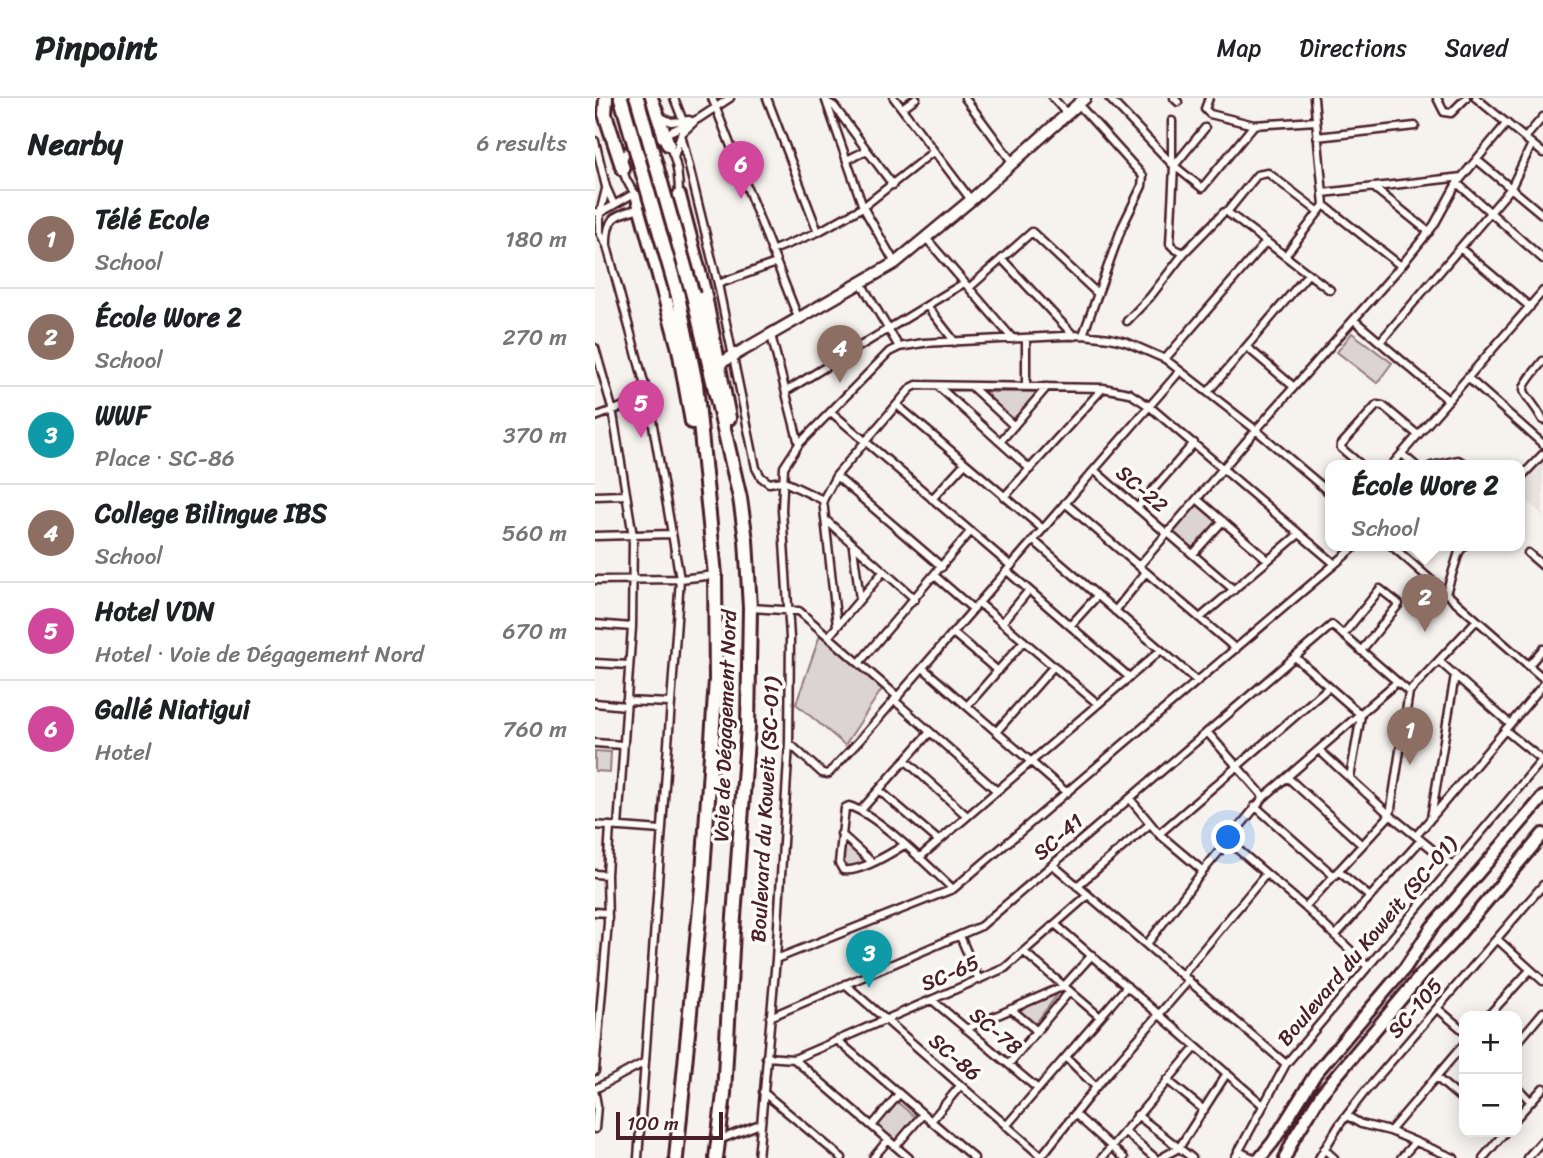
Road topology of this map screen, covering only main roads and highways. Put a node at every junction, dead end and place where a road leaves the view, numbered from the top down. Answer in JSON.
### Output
{"nodes":[{"id":1,"x":606,"y":98,"type":"edge"},
{"id":2,"x":621,"y":98,"type":"edge"},
{"id":3,"x":637,"y":98,"type":"edge"},
{"id":4,"x":651,"y":98,"type":"edge"},
{"id":5,"x":663,"y":138,"type":"road end"},
{"id":6,"x":623,"y":169,"type":"road end"},
{"id":7,"x":679,"y":196,"type":"road end"},
{"id":8,"x":640,"y":202,"type":"road end"},
{"id":9,"x":704,"y":469,"type":"junction"},
{"id":10,"x":740,"y":498,"type":"junction"},
{"id":11,"x":1543,"y":797,"type":"edge"},
{"id":12,"x":1543,"y":834,"type":"edge"},
{"id":13,"x":689,"y":1038,"type":"junction"},
{"id":14,"x":727,"y":1051,"type":"junction"},
{"id":15,"x":670,"y":1158,"type":"edge"},
{"id":16,"x":676,"y":1158,"type":"edge"},
{"id":17,"x":716,"y":1158,"type":"edge"},
{"id":18,"x":722,"y":1158,"type":"edge"},
{"id":19,"x":1260,"y":1158,"type":"edge"},
{"id":20,"x":1285,"y":1158,"type":"edge"}],
"edges":[{"from":1,"to":6,"type":"highway"},
{"from":2,"to":9,"type":"highway","name":"Voie de Dégagement Nord","bridge":true},
{"from":3,"to":10,"type":"highway","name":"Voie de Dégagement Nord","bridge":true},
{"from":4,"to":5,"type":"highway"},
{"from":7,"to":10,"type":"highway"},
{"from":8,"to":9,"type":"highway"},
{"from":9,"to":13,"type":"highway","name":"Voie de Dégagement Nord"},
{"from":10,"to":14,"type":"highway","name":"Voie de Dégagement Nord"},
{"from":11,"to":19,"type":"main road"},
{"from":12,"to":20,"type":"main road"},
{"from":13,"to":15,"type":"highway"},
{"from":13,"to":16,"type":"highway","name":"Voie de Dégagement Nord"},
{"from":14,"to":17,"type":"highway","name":"Voie de Dégagement Nord"},
{"from":14,"to":18,"type":"highway"}]}
